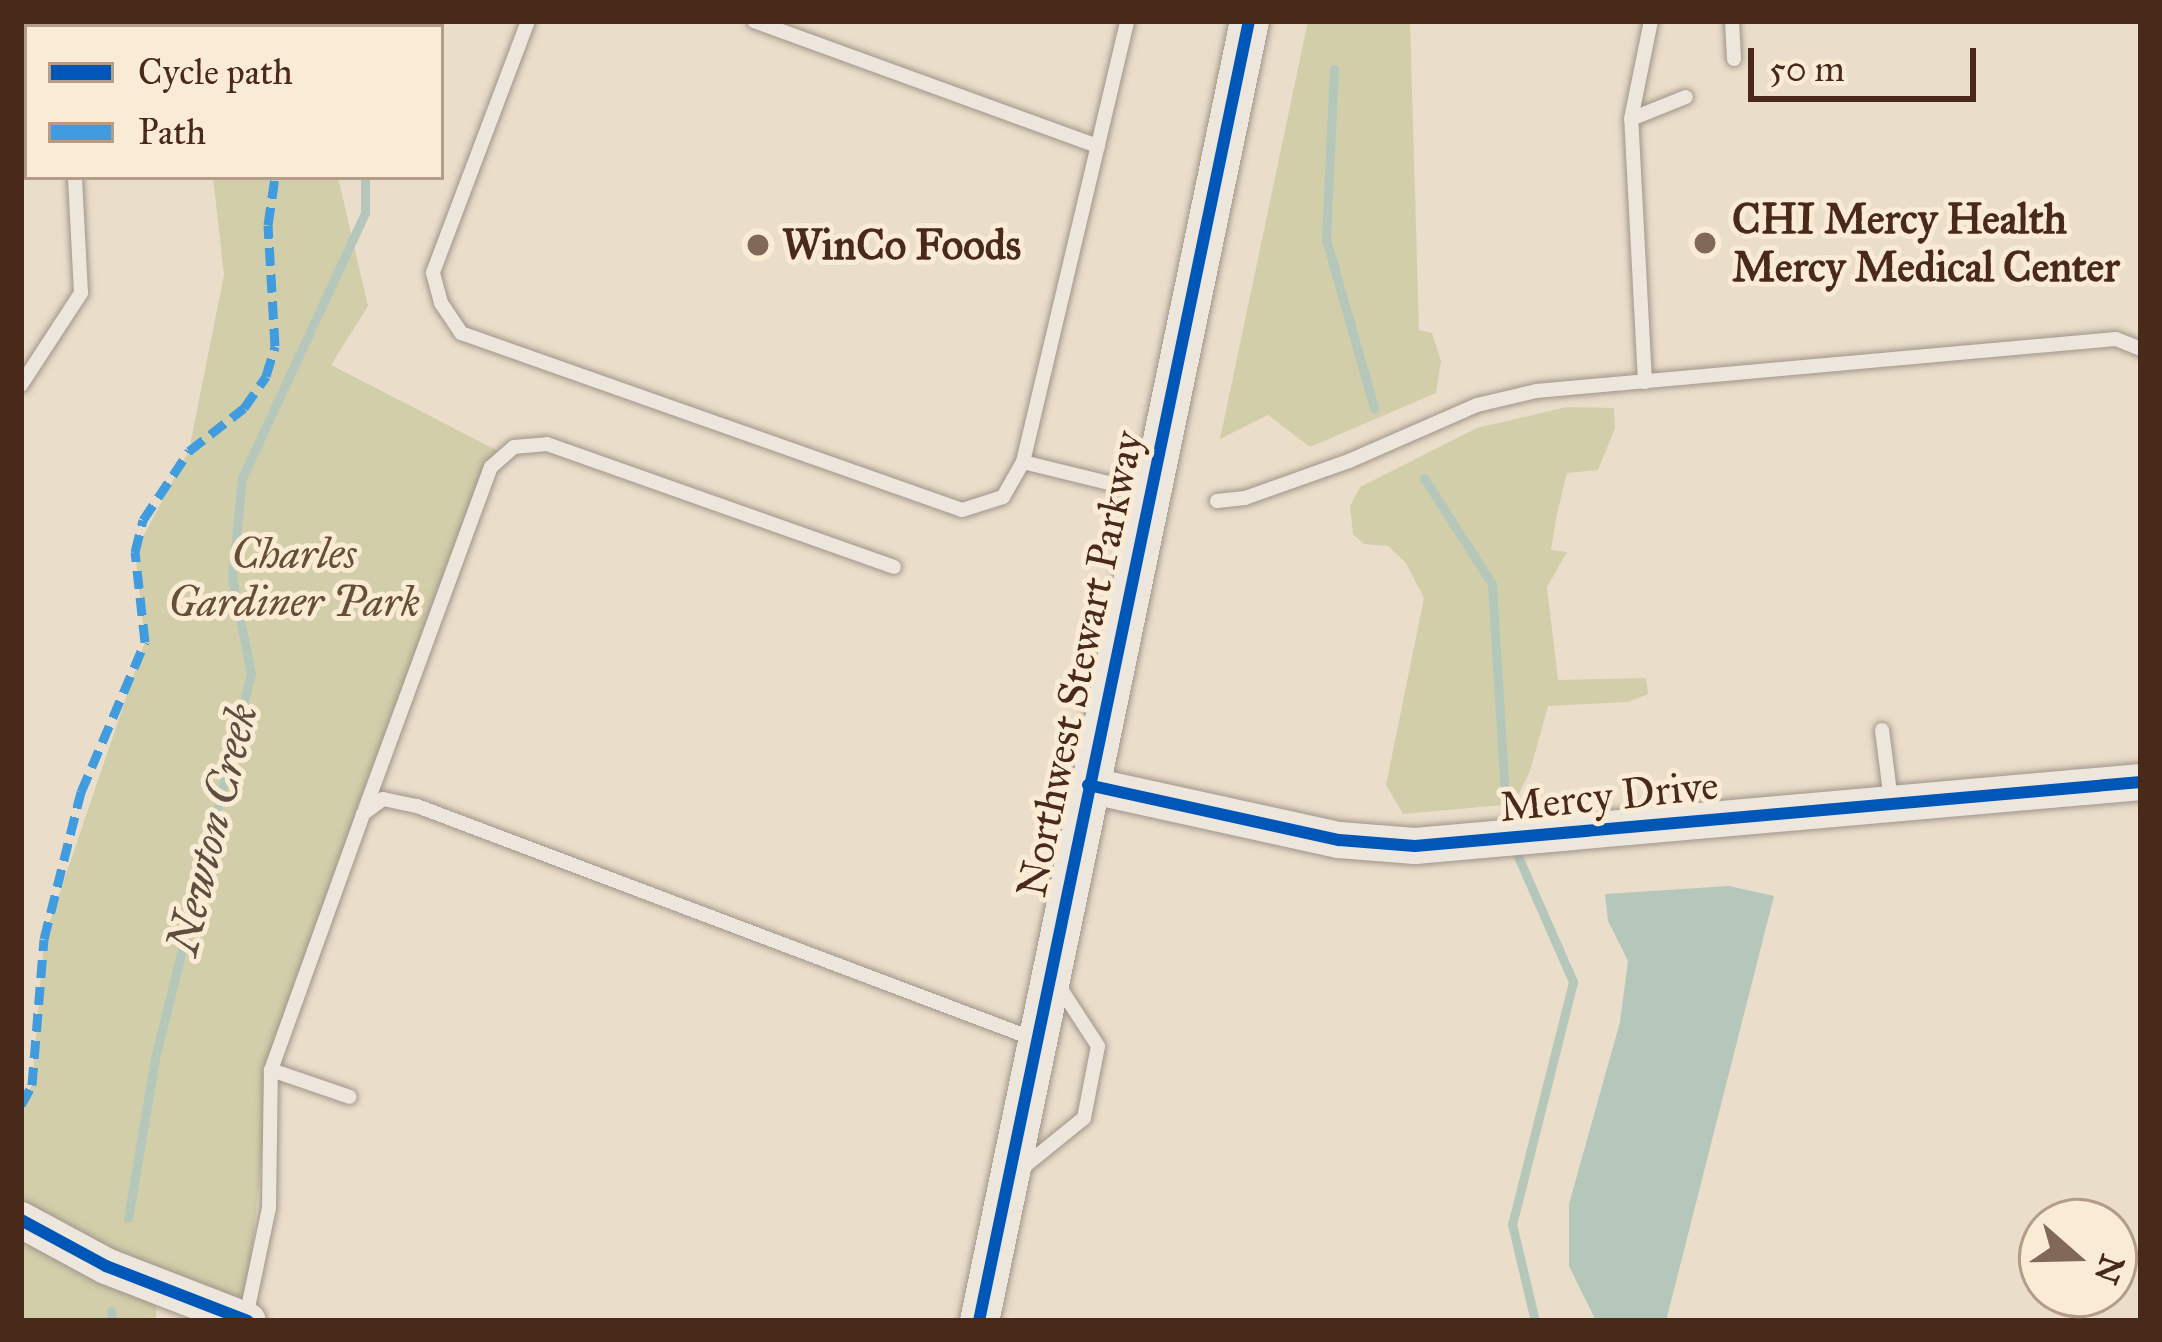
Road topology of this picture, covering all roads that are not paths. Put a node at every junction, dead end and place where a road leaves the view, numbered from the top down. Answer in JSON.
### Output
{"nodes":[{"id":1,"x":546,"y":21,"type":"edge"},
{"id":2,"x":754,"y":21,"type":"edge"},
{"id":3,"x":1127,"y":21,"type":"edge"},
{"id":4,"x":1249,"y":21,"type":"edge"},
{"id":5,"x":1651,"y":21,"type":"edge"},
{"id":6,"x":1732,"y":21,"type":"edge"},
{"id":7,"x":524,"y":24,"type":"edge"},
{"id":8,"x":1734,"y":59,"type":"dead end"},
{"id":9,"x":1686,"y":97,"type":"dead end"},
{"id":10,"x":1631,"y":118,"type":"junction"},
{"id":11,"x":1098,"y":146,"type":"junction"},
{"id":12,"x":75,"y":180,"type":"edge"},
{"id":13,"x":2141,"y":349,"type":"edge"},
{"id":14,"x":1645,"y":382,"type":"junction"},
{"id":15,"x":21,"y":385,"type":"edge"},
{"id":16,"x":1023,"y":462,"type":"junction"},
{"id":17,"x":1150,"y":494,"type":"junction"},
{"id":18,"x":1217,"y":501,"type":"dead end"},
{"id":19,"x":894,"y":567,"type":"dead end"},
{"id":20,"x":1882,"y":730,"type":"dead end"},
{"id":21,"x":2141,"y":782,"type":"edge"},
{"id":22,"x":1088,"y":785,"type":"junction"},
{"id":23,"x":1891,"y":800,"type":"junction"},
{"id":24,"x":363,"y":814,"type":"junction"},
{"id":25,"x":1049,"y":970,"type":"junction"},
{"id":26,"x":1034,"y":1039,"type":"junction"},
{"id":27,"x":271,"y":1070,"type":"junction"},
{"id":28,"x":350,"y":1097,"type":"dead end"},
{"id":29,"x":1007,"y":1179,"type":"junction"},
{"id":30,"x":21,"y":1220,"type":"edge"},
{"id":31,"x":247,"y":1320,"type":"edge"},
{"id":32,"x":980,"y":1321,"type":"edge"}],
"edges":[{"from":1,"to":7,"type":"lane"},
{"from":2,"to":11,"type":"lane"},
{"from":3,"to":11,"type":"lane"},
{"from":4,"to":17,"type":"main road","name":"Northwest Stewart Parkway"},
{"from":5,"to":10,"type":"lane"},
{"from":6,"to":8,"type":"lane"},
{"from":7,"to":16,"type":"lane"},
{"from":9,"to":10,"type":"lane"},
{"from":10,"to":14,"type":"lane"},
{"from":11,"to":16,"type":"lane"},
{"from":12,"to":15,"type":"lane"},
{"from":13,"to":14,"type":"lane"},
{"from":14,"to":18,"type":"lane"},
{"from":16,"to":17,"type":"lane"},
{"from":17,"to":22,"type":"main road","name":"Northwest Stewart Parkway"},
{"from":19,"to":24,"type":"lane"},
{"from":20,"to":23,"type":"lane"},
{"from":21,"to":23,"type":"street","name":"Mercy Drive"},
{"from":22,"to":23,"type":"street","name":"Mercy Drive"},
{"from":22,"to":25,"type":"main road","name":"Northwest Stewart Parkway"},
{"from":24,"to":26,"type":"lane"},
{"from":24,"to":27,"type":"lane"},
{"from":25,"to":26,"type":"main road","name":"Northwest Stewart Parkway"},
{"from":25,"to":29,"type":"lane"},
{"from":26,"to":29,"type":"main road","name":"Northwest Stewart Parkway"},
{"from":27,"to":28,"type":"lane"},
{"from":27,"to":31,"type":"lane"},
{"from":29,"to":32,"type":"main road","name":"Northwest Stewart Parkway"},
{"from":30,"to":31,"type":"street"}]}
